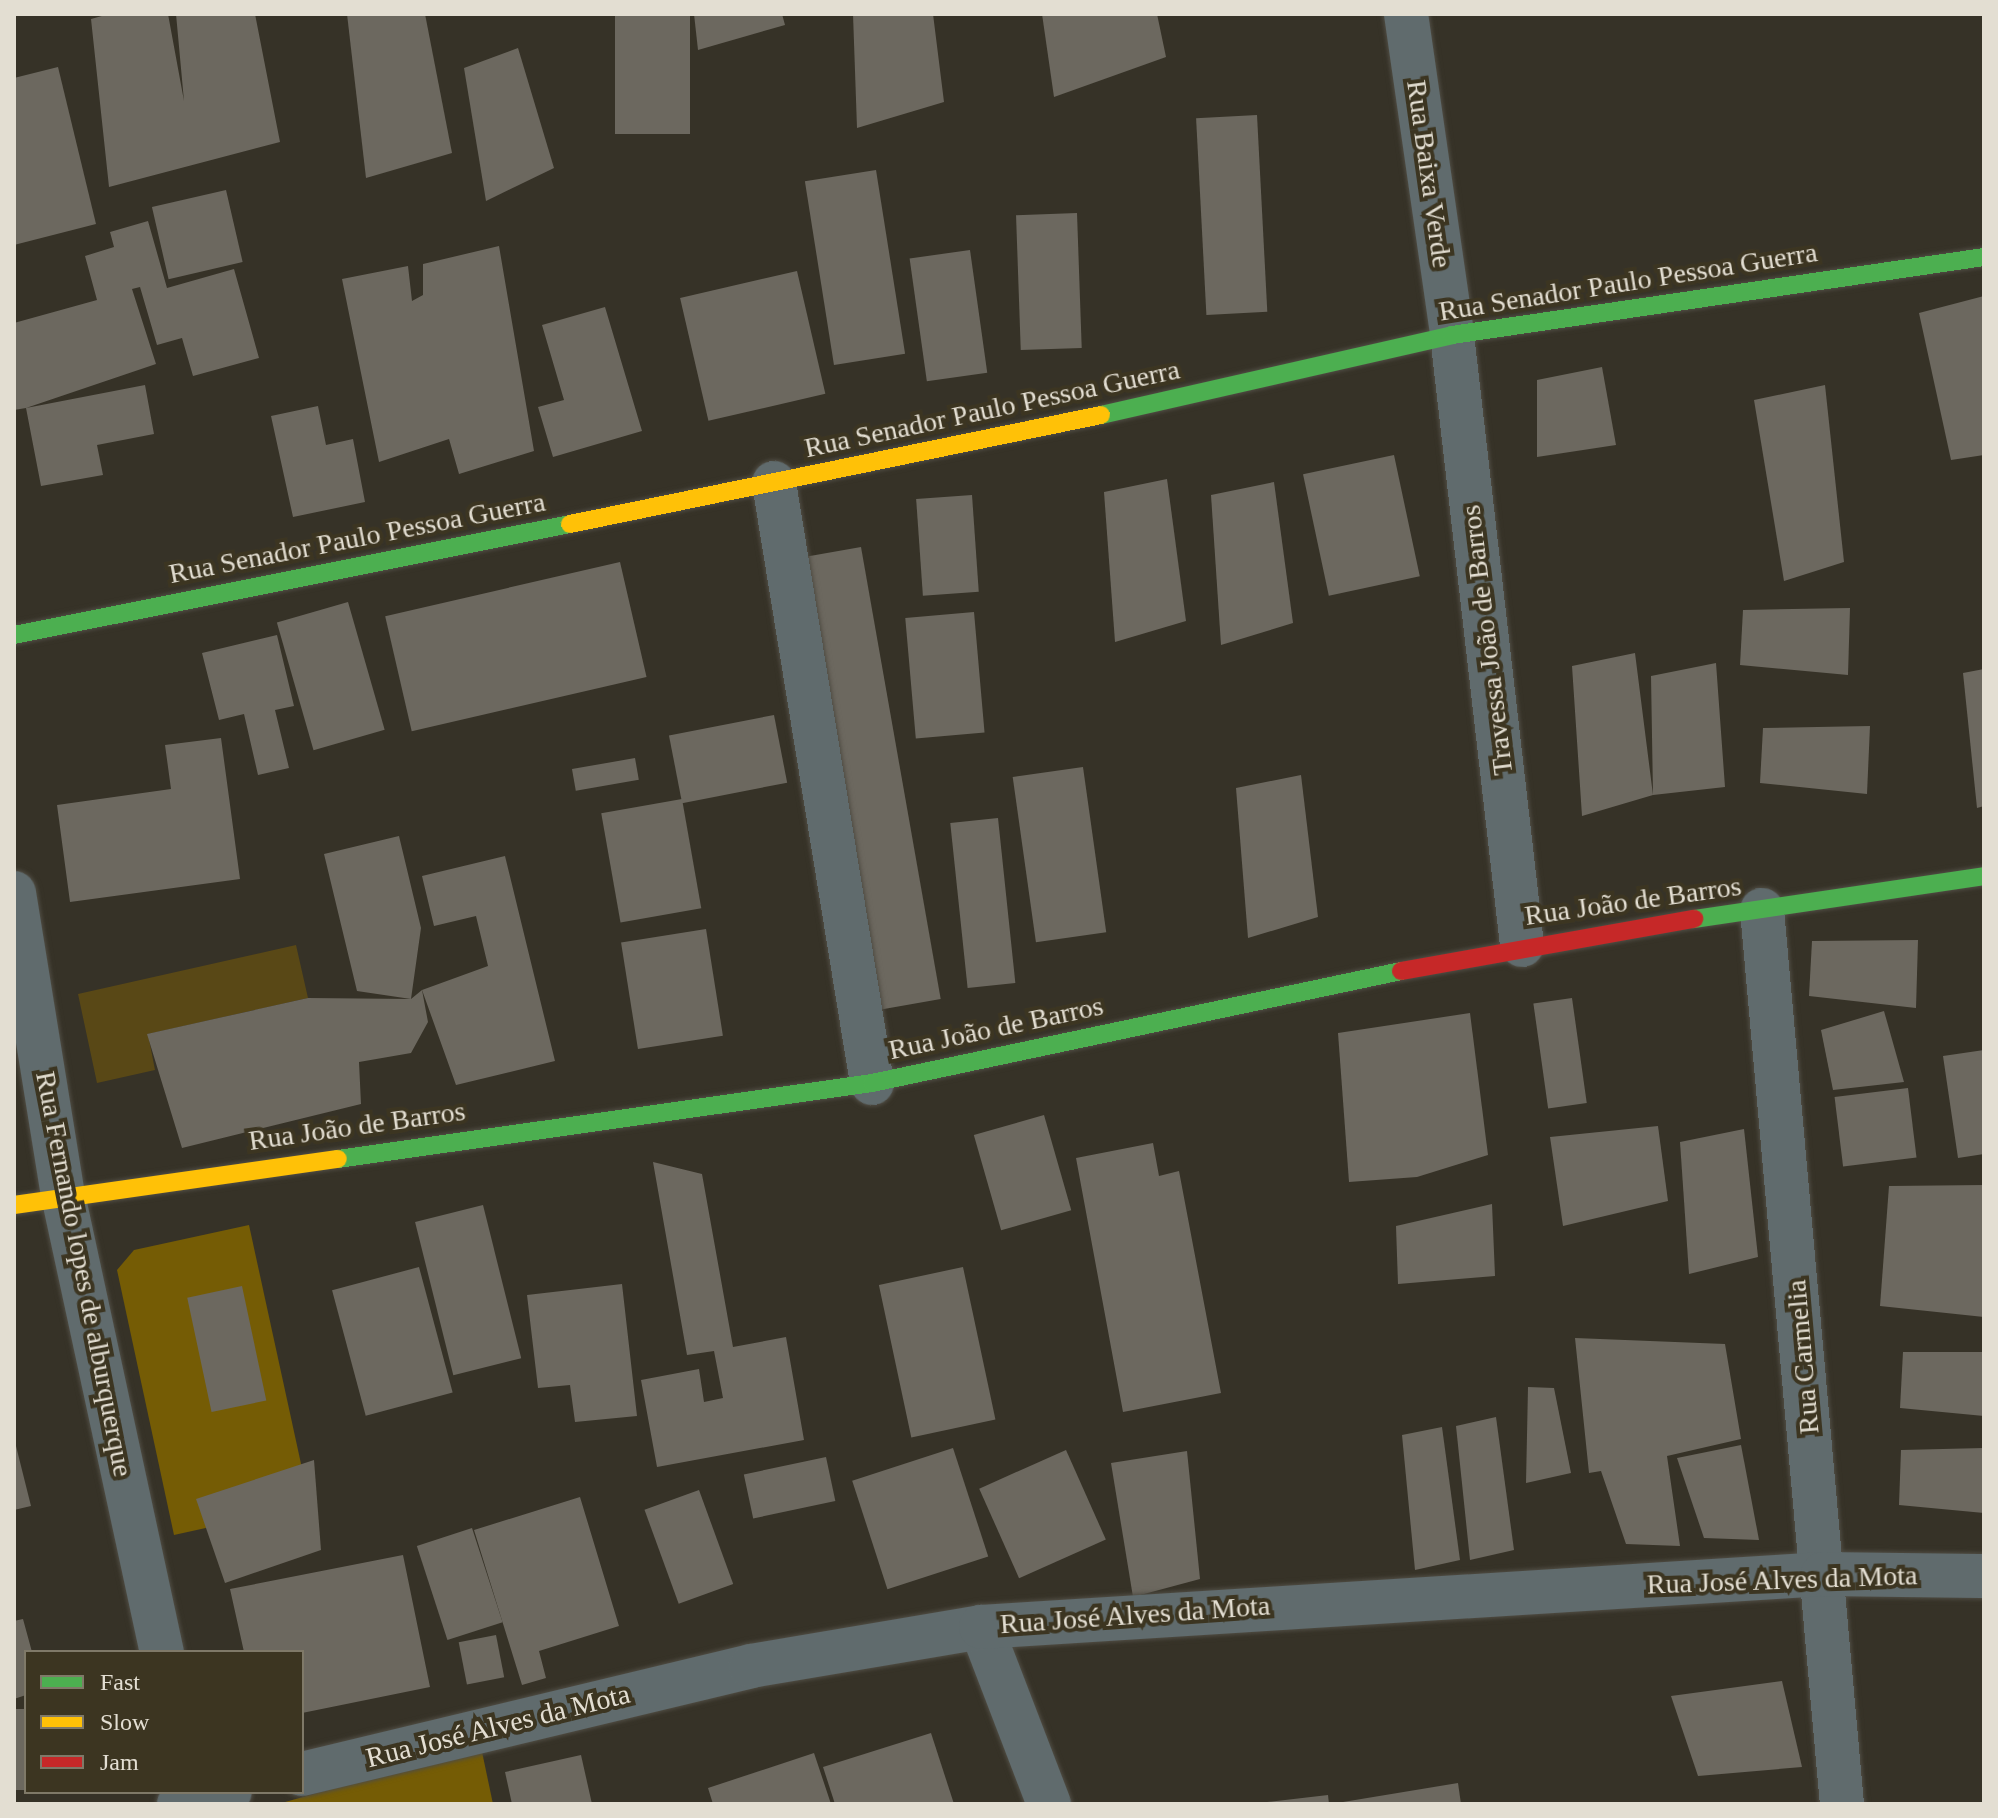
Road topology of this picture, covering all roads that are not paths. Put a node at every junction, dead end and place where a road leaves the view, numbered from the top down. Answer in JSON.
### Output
{"nodes":[{"id":1,"x":1406,"y":14,"type":"edge"},
{"id":2,"x":1984,"y":257,"type":"edge"},
{"id":3,"x":1452,"y":335,"type":"junction"},
{"id":4,"x":774,"y":483,"type":"junction"},
{"id":5,"x":14,"y":635,"type":"edge"},
{"id":6,"x":1984,"y":876,"type":"edge"},
{"id":7,"x":14,"y":893,"type":"edge"},
{"id":8,"x":1762,"y":910,"type":"junction"},
{"id":9,"x":1522,"y":945,"type":"junction"},
{"id":10,"x":872,"y":1083,"type":"junction"},
{"id":11,"x":63,"y":1195,"type":"junction"},
{"id":12,"x":14,"y":1205,"type":"edge"},
{"id":13,"x":1823,"y":1574,"type":"junction"},
{"id":14,"x":1984,"y":1576,"type":"edge"},
{"id":15,"x":981,"y":1627,"type":"junction"},
{"id":16,"x":162,"y":1650,"type":"edge"},
{"id":17,"x":304,"y":1774,"type":"edge"},
{"id":18,"x":1049,"y":1804,"type":"edge"},
{"id":19,"x":1842,"y":1804,"type":"edge"}],
"edges":[{"from":1,"to":3,"type":"street","name":"Rua Baixa Verde"},
{"from":2,"to":3,"type":"street","name":"Rua Senador Paulo Pessoa Guerra"},
{"from":3,"to":4,"type":"street","name":"Rua Senador Paulo Pessoa Guerra"},
{"from":3,"to":9,"type":"street","name":"Travessa João de Barros"},
{"from":4,"to":5,"type":"street","name":"Rua Senador Paulo Pessoa Guerra"},
{"from":4,"to":10,"type":"street"},
{"from":6,"to":8,"type":"street","name":"Rua João de Barros"},
{"from":7,"to":11,"type":"street","name":"Rua Fernando lopes de alburquerque"},
{"from":8,"to":9,"type":"street","name":"Rua João de Barros"},
{"from":8,"to":13,"type":"street","name":"Rua Carmelia"},
{"from":9,"to":10,"type":"street","name":"Rua João de Barros"},
{"from":10,"to":11,"type":"street","name":"Rua João de Barros"},
{"from":11,"to":12,"type":"street","name":"Rua João de Barros"},
{"from":11,"to":16,"type":"street","name":"Rua Fernando lopes de alburquerque"},
{"from":13,"to":14,"type":"street","name":"Rua José Alves da Mota"},
{"from":13,"to":15,"type":"street","name":"Rua José Alves da Mota"},
{"from":13,"to":19,"type":"street","name":"Rua Carmelia"},
{"from":15,"to":17,"type":"street","name":"Rua José Alves da Mota"},
{"from":15,"to":18,"type":"street"}]}
